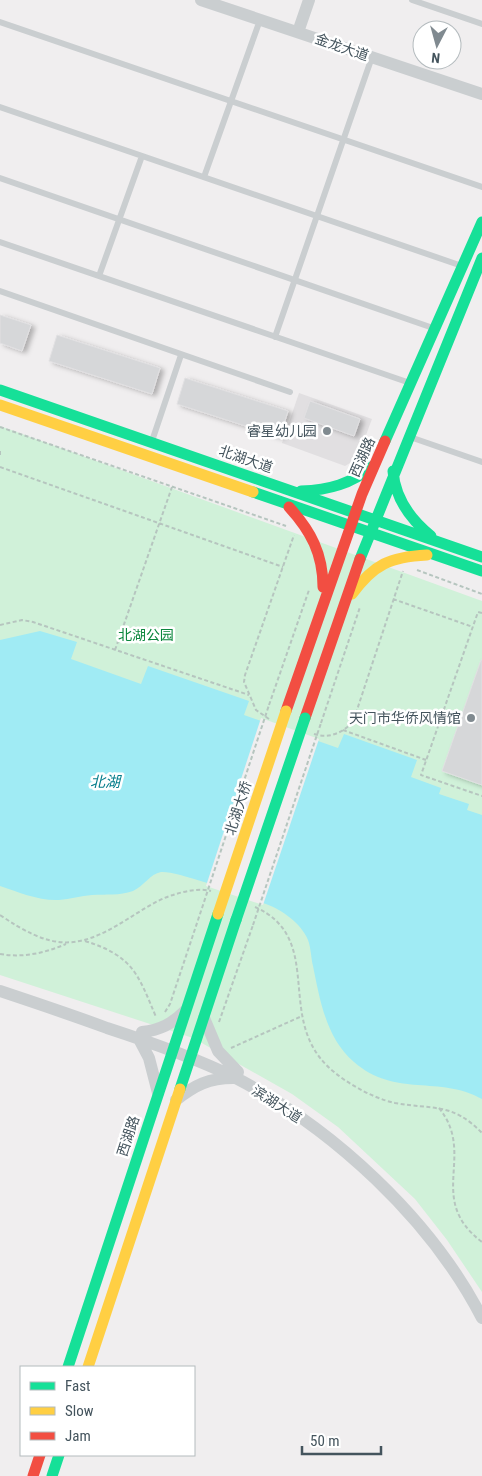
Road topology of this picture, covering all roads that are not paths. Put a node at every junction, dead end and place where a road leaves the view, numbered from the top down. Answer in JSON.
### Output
{"nodes":[{"id":1,"x":201,"y":0,"type":"edge"},
{"id":2,"x":309,"y":0,"type":"edge"},
{"id":3,"x":412,"y":0,"type":"edge"},
{"id":4,"x":260,"y":20,"type":"junction"},
{"id":5,"x":0,"y":22,"type":"edge"},
{"id":6,"x":482,"y":24,"type":"edge"},
{"id":7,"x":298,"y":32,"type":"junction"},
{"id":8,"x":372,"y":57,"type":"junction"},
{"id":9,"x":482,"y":94,"type":"edge"},
{"id":10,"x":231,"y":102,"type":"junction"},
{"id":11,"x":0,"y":107,"type":"edge"},
{"id":12,"x":343,"y":140,"type":"junction"},
{"id":13,"x":142,"y":156,"type":"junction"},
{"id":14,"x":204,"y":177,"type":"junction"},
{"id":15,"x":0,"y":178,"type":"edge"},
{"id":16,"x":482,"y":187,"type":"edge"},
{"id":17,"x":316,"y":216,"type":"junction"},
{"id":18,"x":119,"y":220,"type":"junction"},
{"id":19,"x":482,"y":222,"type":"edge"},
{"id":20,"x":0,"y":242,"type":"edge"},
{"id":21,"x":482,"y":258,"type":"edge"},
{"id":22,"x":463,"y":266,"type":"junction"},
{"id":23,"x":479,"y":272,"type":"edge"},
{"id":24,"x":99,"y":276,"type":"junction"},
{"id":25,"x":294,"y":280,"type":"junction"},
{"id":26,"x":0,"y":291,"type":"edge"},
{"id":27,"x":436,"y":329,"type":"junction"},
{"id":28,"x":450,"y":334,"type":"junction"},
{"id":29,"x":275,"y":336,"type":"junction"},
{"id":30,"x":181,"y":355,"type":"junction"},
{"id":31,"x":412,"y":383,"type":"junction"},
{"id":32,"x":0,"y":390,"type":"edge"},
{"id":33,"x":290,"y":392,"type":"dead end"},
{"id":34,"x":0,"y":405,"type":"edge"},
{"id":35,"x":408,"y":436,"type":"junction"},
{"id":36,"x":151,"y":442,"type":"junction"},
{"id":37,"x":482,"y":462,"type":"edge"},
{"id":38,"x":375,"y":464,"type":"junction"},
{"id":39,"x":394,"y":470,"type":"junction"},
{"id":40,"x":291,"y":491,"type":"junction"},
{"id":41,"x":285,"y":503,"type":"junction"},
{"id":42,"x":355,"y":513,"type":"junction"},
{"id":43,"x":374,"y":520,"type":"junction"},
{"id":44,"x":350,"y":526,"type":"junction"},
{"id":45,"x":369,"y":532,"type":"junction"},
{"id":46,"x":440,"y":542,"type":"junction"},
{"id":47,"x":435,"y":555,"type":"junction"},
{"id":48,"x":482,"y":557,"type":"edge"},
{"id":49,"x":482,"y":572,"type":"edge"},
{"id":50,"x":323,"y":603,"type":"junction"},
{"id":51,"x":342,"y":609,"type":"junction"},
{"id":52,"x":286,"y":711,"type":"joint"},
{"id":53,"x":218,"y":914,"type":"joint"},
{"id":54,"x":0,"y":983,"type":"edge"},
{"id":55,"x":0,"y":991,"type":"edge"},
{"id":56,"x":185,"y":1011,"type":"junction"},
{"id":57,"x":204,"y":1018,"type":"junction"},
{"id":58,"x":140,"y":1035,"type":"junction"},
{"id":59,"x":173,"y":1047,"type":"junction"},
{"id":60,"x":192,"y":1054,"type":"junction"},
{"id":61,"x":236,"y":1075,"type":"junction"},
{"id":62,"x":158,"y":1093,"type":"junction"},
{"id":63,"x":176,"y":1100,"type":"junction"},
{"id":64,"x":482,"y":1302,"type":"edge"},
{"id":65,"x":482,"y":1318,"type":"edge"},
{"id":66,"x":68,"y":1366,"type":"edge"},
{"id":67,"x":88,"y":1366,"type":"edge"},
{"id":68,"x":40,"y":1456,"type":"edge"},
{"id":69,"x":60,"y":1456,"type":"edge"},
{"id":70,"x":33,"y":1476,"type":"edge"},
{"id":71,"x":52,"y":1476,"type":"edge"}],
"edges":[{"from":1,"to":4,"type":"street","name":"金龙大道"},
{"from":2,"to":7,"type":"street"},
{"from":3,"to":6,"type":"lane"},
{"from":4,"to":7,"type":"street","name":"金龙大道"},
{"from":4,"to":10,"type":"lane"},
{"from":5,"to":10,"type":"lane"},
{"from":7,"to":8,"type":"street","name":"金龙大道"},
{"from":8,"to":9,"type":"street","name":"金龙大道"},
{"from":8,"to":12,"type":"lane"},
{"from":10,"to":12,"type":"lane"},
{"from":10,"to":14,"type":"lane"},
{"from":11,"to":13,"type":"lane"},
{"from":12,"to":16,"type":"lane"},
{"from":12,"to":17,"type":"lane"},
{"from":13,"to":14,"type":"lane"},
{"from":13,"to":18,"type":"lane"},
{"from":14,"to":17,"type":"lane"},
{"from":15,"to":18,"type":"lane"},
{"from":17,"to":22,"type":"lane"},
{"from":17,"to":25,"type":"lane"},
{"from":18,"to":24,"type":"lane"},
{"from":18,"to":25,"type":"lane"},
{"from":19,"to":22,"type":"main road","name":"西湖路"},
{"from":20,"to":24,"type":"lane"},
{"from":21,"to":23,"type":"main road"},
{"from":22,"to":23,"type":"lane"},
{"from":22,"to":27,"type":"main road","name":"西湖路"},
{"from":23,"to":28,"type":"main road"},
{"from":24,"to":29,"type":"lane"},
{"from":25,"to":27,"type":"lane"},
{"from":25,"to":29,"type":"lane"},
{"from":26,"to":30,"type":"lane"},
{"from":27,"to":28,"type":"lane"},
{"from":27,"to":31,"type":"main road","name":"西湖路"},
{"from":28,"to":35,"type":"main road"},
{"from":29,"to":31,"type":"lane"},
{"from":30,"to":33,"type":"lane"},
{"from":30,"to":36,"type":"lane"},
{"from":31,"to":38,"type":"main road","name":"西湖路"},
{"from":32,"to":36,"type":"main road","name":"北湖大道"},
{"from":34,"to":41,"type":"main road","name":"北湖大道"},
{"from":35,"to":37,"type":"lane"},
{"from":35,"to":39,"type":"main road"},
{"from":36,"to":40,"type":"main road","name":"北湖大道"},
{"from":38,"to":40,"type":"main road"},
{"from":38,"to":42,"type":"main road","name":"西湖路"},
{"from":39,"to":43,"type":"main road"},
{"from":39,"to":46,"type":"main road"},
{"from":40,"to":42,"type":"main road","name":"北湖大道"},
{"from":41,"to":44,"type":"main road","name":"北湖大道"},
{"from":41,"to":50,"type":"main road"},
{"from":42,"to":43,"type":"main road","name":"北湖大道"},
{"from":42,"to":44,"type":"main road","name":"西湖路"},
{"from":43,"to":45,"type":"main road"},
{"from":43,"to":46,"type":"main road","name":"北湖大道"},
{"from":44,"to":45,"type":"main road","name":"北湖大道"},
{"from":44,"to":50,"type":"main road","name":"西湖路"},
{"from":45,"to":47,"type":"main road","name":"北湖大道"},
{"from":45,"to":51,"type":"main road"},
{"from":46,"to":48,"type":"main road","name":"北湖大道"},
{"from":47,"to":49,"type":"main road","name":"北湖大道"},
{"from":47,"to":51,"type":"main road"},
{"from":50,"to":52,"type":"main road","name":"西湖路"},
{"from":51,"to":57,"type":"main road","bridge":true},
{"from":52,"to":53,"type":"main road","name":"北湖大桥","bridge":true},
{"from":53,"to":56,"type":"main road","name":"西湖路"},
{"from":54,"to":58,"type":"street","name":"滨湖大道"},
{"from":55,"to":58,"type":"street","name":"滨湖大道"},
{"from":56,"to":58,"type":"street"},
{"from":56,"to":59,"type":"main road","name":"西湖路"},
{"from":57,"to":60,"type":"main road"},
{"from":57,"to":61,"type":"street"},
{"from":58,"to":59,"type":"street","name":"滨湖大道"},
{"from":58,"to":62,"type":"street"},
{"from":59,"to":60,"type":"street","name":"滨湖大道"},
{"from":59,"to":62,"type":"main road","name":"西湖路"},
{"from":60,"to":61,"type":"street","name":"滨湖大道"},
{"from":60,"to":63,"type":"main road"},
{"from":61,"to":63,"type":"street"},
{"from":61,"to":64,"type":"street","name":"滨湖大道"},
{"from":61,"to":65,"type":"street","name":"滨湖大道"},
{"from":62,"to":66,"type":"main road","name":"西湖路"},
{"from":63,"to":67,"type":"main road"},
{"from":68,"to":70,"type":"main road"},
{"from":69,"to":71,"type":"main road"}]}
